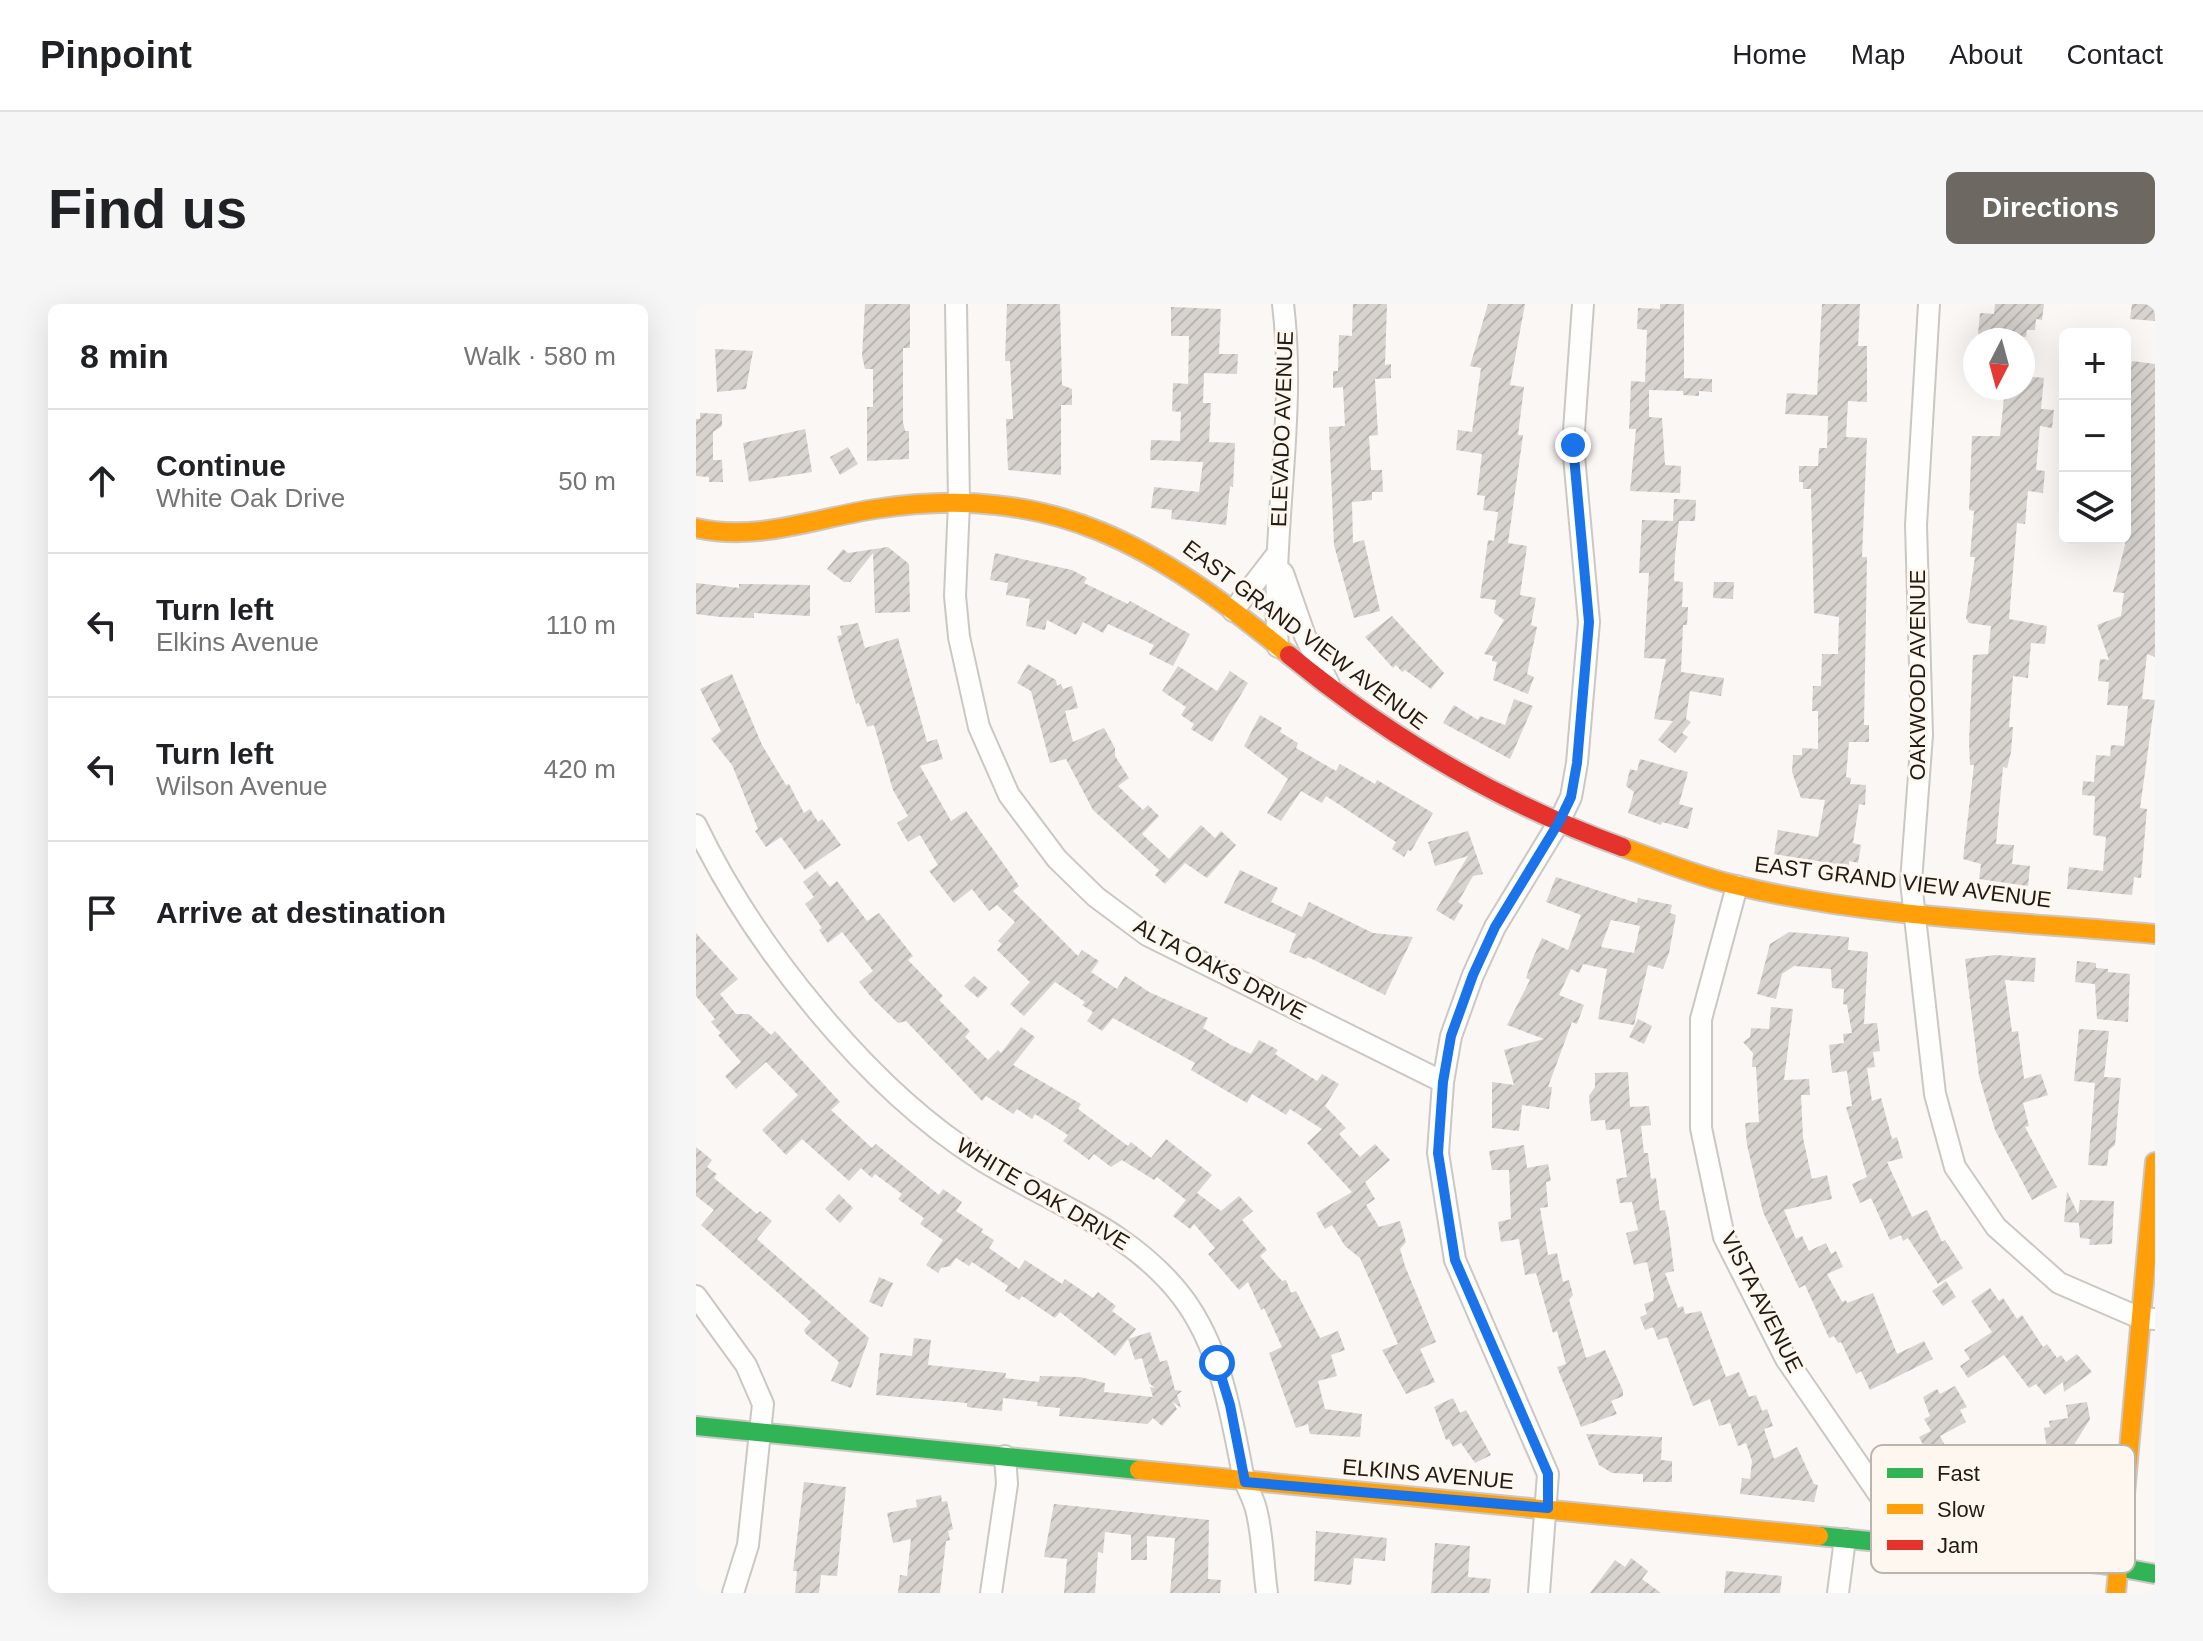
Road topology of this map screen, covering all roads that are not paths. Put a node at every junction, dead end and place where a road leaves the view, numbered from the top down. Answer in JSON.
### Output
{"nodes":[{"id":1,"x":956,"y":304,"type":"edge"},
{"id":2,"x":1283,"y":304,"type":"edge"},
{"id":3,"x":1583,"y":304,"type":"edge"},
{"id":4,"x":1929,"y":304,"type":"edge"},
{"id":5,"x":959,"y":503,"type":"junction"},
{"id":6,"x":696,"y":528,"type":"edge"},
{"id":7,"x":1277,"y":554,"type":"junction"},
{"id":8,"x":1233,"y":611,"type":"junction"},
{"id":9,"x":1278,"y":647,"type":"junction"},
{"id":10,"x":1337,"y":696,"type":"junction"},
{"id":11,"x":1559,"y":822,"type":"junction"},
{"id":12,"x":696,"y":825,"type":"edge"},
{"id":13,"x":1737,"y":886,"type":"junction"},
{"id":14,"x":1914,"y":910,"type":"junction"},
{"id":15,"x":2155,"y":934,"type":"edge"},
{"id":16,"x":1443,"y":1082,"type":"junction"},
{"id":17,"x":2155,"y":1162,"type":"edge"},
{"id":18,"x":696,"y":1296,"type":"edge"},
{"id":19,"x":2148,"y":1318,"type":"edge"},
{"id":20,"x":696,"y":1426,"type":"edge"},
{"id":21,"x":762,"y":1431,"type":"junction"},
{"id":22,"x":2133,"y":1445,"type":"edge"},
{"id":23,"x":1005,"y":1456,"type":"junction"},
{"id":24,"x":1245,"y":1482,"type":"junction"},
{"id":25,"x":1871,"y":1483,"type":"edge"},
{"id":26,"x":1548,"y":1508,"type":"junction"},
{"id":27,"x":1845,"y":1539,"type":"junction"},
{"id":28,"x":1871,"y":1542,"type":"edge"},
{"id":29,"x":2135,"y":1571,"type":"edge"},
{"id":30,"x":2118,"y":1573,"type":"edge"},
{"id":31,"x":2155,"y":1574,"type":"edge"},
{"id":32,"x":733,"y":1593,"type":"edge"},
{"id":33,"x":991,"y":1593,"type":"edge"},
{"id":34,"x":1267,"y":1593,"type":"edge"},
{"id":35,"x":1539,"y":1593,"type":"edge"},
{"id":36,"x":1838,"y":1593,"type":"edge"},
{"id":37,"x":2116,"y":1593,"type":"edge"}],
"edges":[{"from":1,"to":5,"type":"street","name":"ALTA OAKS DRIVE"},
{"from":2,"to":7,"type":"street","name":"ELEVADO AVENUE"},
{"from":3,"to":11,"type":"street"},
{"from":4,"to":14,"type":"street","name":"OAKWOOD AVENUE"},
{"from":5,"to":6,"type":"street","name":"EAST GRAND VIEW AVENUE"},
{"from":5,"to":8,"type":"street","name":"EAST GRAND VIEW AVENUE"},
{"from":5,"to":16,"type":"street","name":"ALTA OAKS DRIVE"},
{"from":7,"to":8,"type":"street","name":"ELEVADO AVENUE"},
{"from":7,"to":9,"type":"street","name":"ELEVADO AVENUE"},
{"from":7,"to":10,"type":"street","name":"ELEVADO AVENUE"},
{"from":8,"to":9,"type":"street","name":"EAST GRAND VIEW AVENUE"},
{"from":9,"to":10,"type":"street","name":"EAST GRAND VIEW AVENUE"},
{"from":10,"to":11,"type":"street","name":"EAST GRAND VIEW AVENUE"},
{"from":11,"to":13,"type":"street","name":"EAST GRAND VIEW AVENUE"},
{"from":11,"to":16,"type":"street"},
{"from":12,"to":24,"type":"street","name":"WHITE OAK DRIVE"},
{"from":13,"to":14,"type":"street","name":"EAST GRAND VIEW AVENUE"},
{"from":13,"to":25,"type":"street","name":"VISTA AVENUE"},
{"from":14,"to":15,"type":"street","name":"EAST GRAND VIEW AVENUE"},
{"from":14,"to":19,"type":"street","name":"OAKWOOD AVENUE"},
{"from":16,"to":26,"type":"street"},
{"from":17,"to":19,"type":"street"},
{"from":18,"to":21,"type":"street"},
{"from":19,"to":22,"type":"street"},
{"from":20,"to":21,"type":"street","name":"ELKINS AVENUE"},
{"from":21,"to":23,"type":"street","name":"ELKINS AVENUE"},
{"from":21,"to":32,"type":"street"},
{"from":23,"to":24,"type":"street","name":"ELKINS AVENUE"},
{"from":23,"to":33,"type":"street"},
{"from":24,"to":26,"type":"street","name":"ELKINS AVENUE"},
{"from":24,"to":34,"type":"street","name":"WHITE OAK DRIVE"},
{"from":26,"to":27,"type":"street","name":"ELKINS AVENUE"},
{"from":26,"to":35,"type":"street"},
{"from":27,"to":28,"type":"street","name":"ELKINS AVENUE"},
{"from":27,"to":36,"type":"street"},
{"from":29,"to":31,"type":"street","name":"ELKINS AVENUE"},
{"from":30,"to":37,"type":"street"}]}
